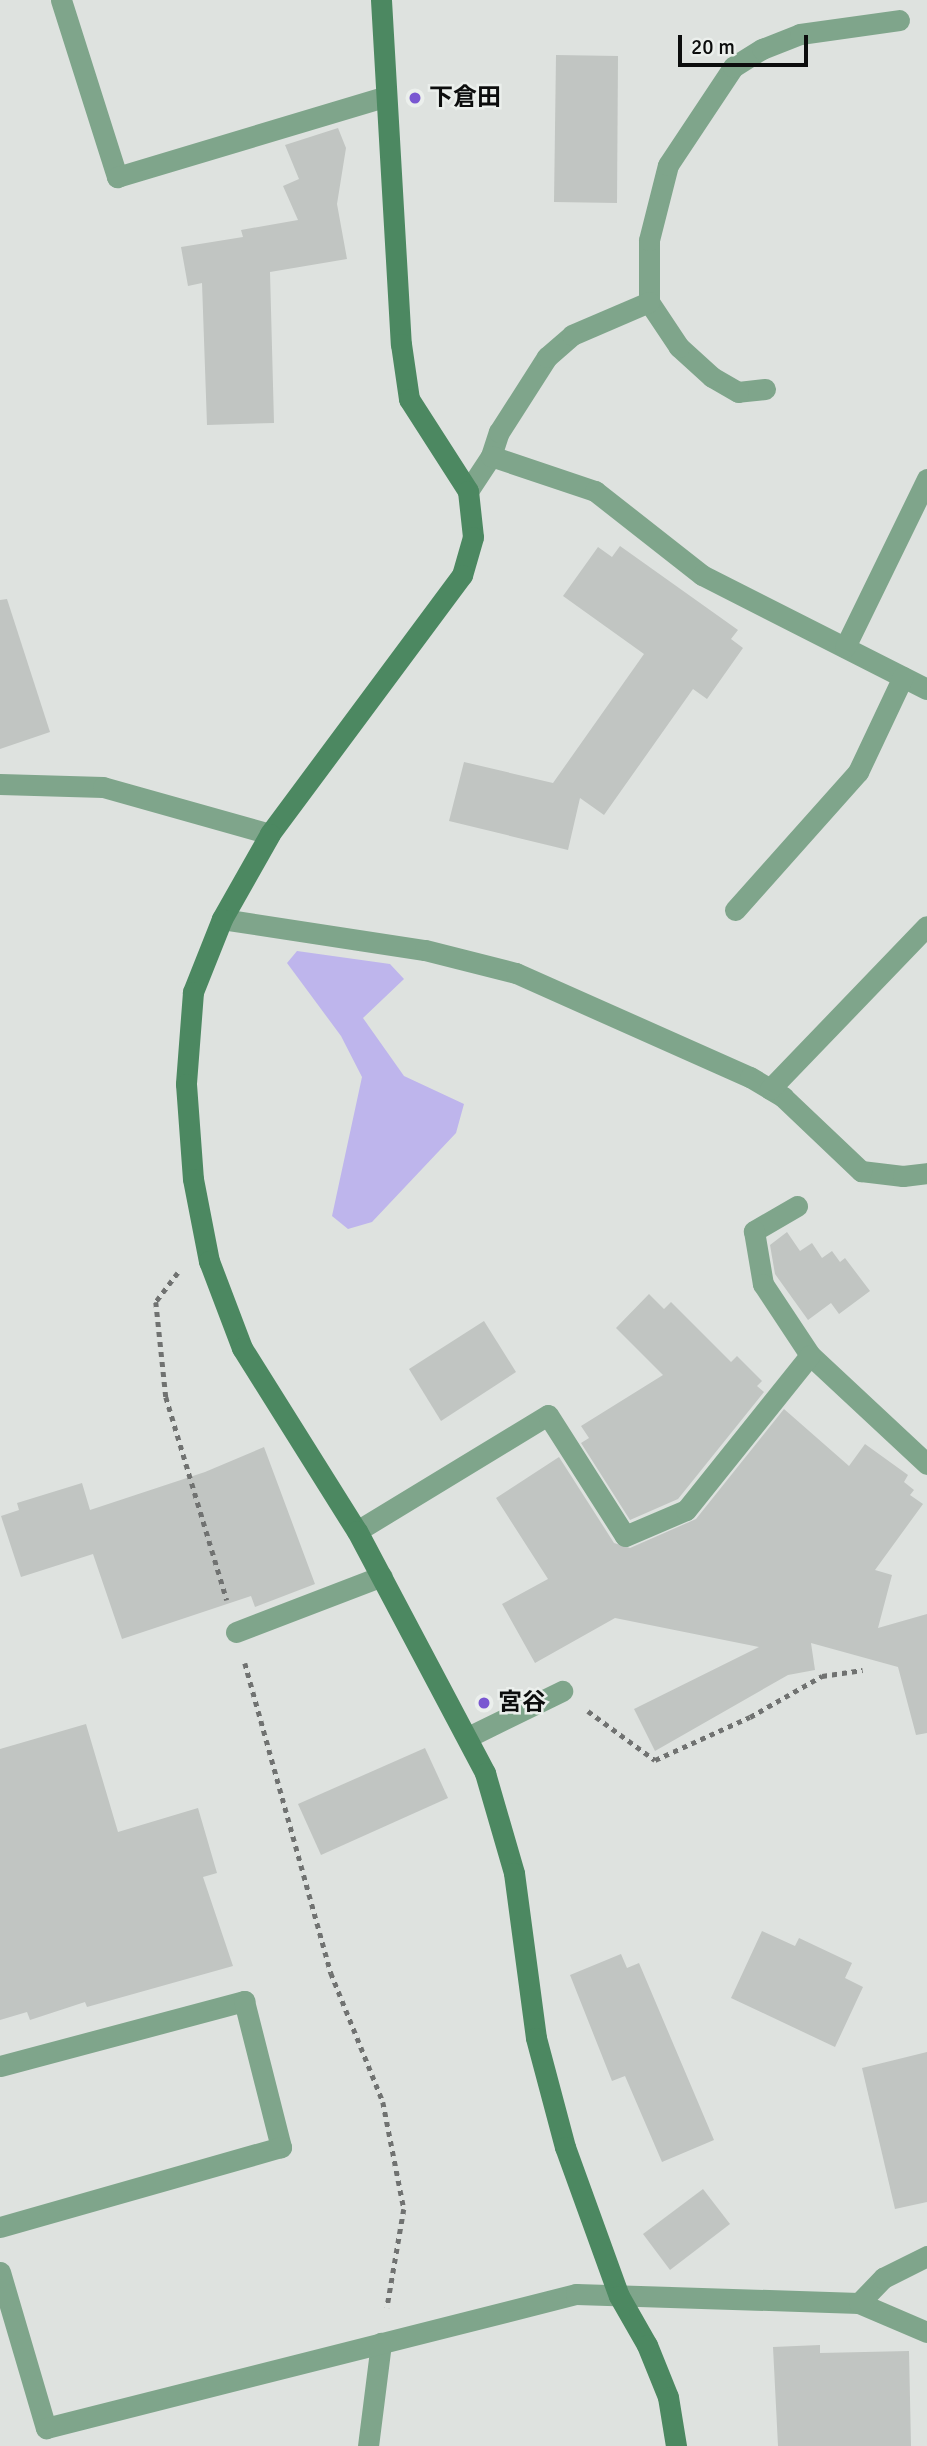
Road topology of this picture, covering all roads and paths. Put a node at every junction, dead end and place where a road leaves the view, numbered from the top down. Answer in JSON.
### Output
{"nodes":[{"id":1,"x":61,"y":0,"type":"edge"},
{"id":2,"x":381,"y":0,"type":"edge"},
{"id":3,"x":899,"y":20,"type":"dead end"},
{"id":4,"x":384,"y":97,"type":"junction"},
{"id":5,"x":649,"y":302,"type":"junction"},
{"id":6,"x":765,"y":389,"type":"dead end"},
{"id":7,"x":491,"y":456,"type":"junction"},
{"id":8,"x":927,"y":480,"type":"edge"},
{"id":9,"x":468,"y":491,"type":"junction"},
{"id":10,"x":845,"y":647,"type":"junction"},
{"id":11,"x":903,"y":677,"type":"junction"},
{"id":12,"x":927,"y":689,"type":"edge"},
{"id":13,"x":0,"y":784,"type":"edge"},
{"id":14,"x":270,"y":834,"type":"junction"},
{"id":15,"x":734,"y":910,"type":"dead end"},
{"id":16,"x":222,"y":919,"type":"junction"},
{"id":17,"x":927,"y":926,"type":"edge"},
{"id":18,"x":770,"y":1089,"type":"junction"},
{"id":19,"x":927,"y":1173,"type":"edge"},
{"id":20,"x":797,"y":1206,"type":"dead end"},
{"id":21,"x":208,"y":1261,"type":"junction"},
{"id":22,"x":810,"y":1355,"type":"junction"},
{"id":23,"x":927,"y":1464,"type":"edge"},
{"id":24,"x":357,"y":1531,"type":"junction"},
{"id":25,"x":382,"y":1576,"type":"junction"},
{"id":26,"x":236,"y":1632,"type":"junction"},
{"id":27,"x":863,"y":1670,"type":"dead end"},
{"id":28,"x":562,"y":1692,"type":"joint"},
{"id":29,"x":468,"y":1737,"type":"junction"},
{"id":30,"x":0,"y":2066,"type":"edge"},
{"id":31,"x":0,"y":2227,"type":"edge"},
{"id":32,"x":927,"y":2256,"type":"edge"},
{"id":33,"x":0,"y":2272,"type":"edge"},
{"id":34,"x":619,"y":2296,"type":"junction"},
{"id":35,"x":859,"y":2303,"type":"junction"},
{"id":36,"x":927,"y":2332,"type":"edge"},
{"id":37,"x":381,"y":2343,"type":"junction"},
{"id":38,"x":368,"y":2446,"type":"edge"},
{"id":39,"x":676,"y":2446,"type":"edge"}],
"edges":[{"from":1,"to":4,"type":"street"},
{"from":2,"to":4,"type":"street"},
{"from":3,"to":5,"type":"street"},
{"from":4,"to":9,"type":"street"},
{"from":5,"to":6,"type":"street"},
{"from":5,"to":7,"type":"street"},
{"from":7,"to":9,"type":"street"},
{"from":7,"to":10,"type":"street"},
{"from":8,"to":10,"type":"street"},
{"from":9,"to":14,"type":"street"},
{"from":10,"to":11,"type":"street"},
{"from":11,"to":12,"type":"street"},
{"from":11,"to":15,"type":"street"},
{"from":13,"to":14,"type":"street"},
{"from":14,"to":16,"type":"street"},
{"from":16,"to":18,"type":"street"},
{"from":16,"to":21,"type":"street"},
{"from":17,"to":18,"type":"street"},
{"from":18,"to":19,"type":"street"},
{"from":20,"to":22,"type":"street"},
{"from":21,"to":24,"type":"street"},
{"from":21,"to":26,"type":"path"},
{"from":22,"to":23,"type":"street"},
{"from":22,"to":24,"type":"street"},
{"from":24,"to":25,"type":"street"},
{"from":25,"to":26,"type":"street"},
{"from":25,"to":29,"type":"street"},
{"from":26,"to":37,"type":"path"},
{"from":27,"to":28,"type":"path"},
{"from":28,"to":29,"type":"street"},
{"from":29,"to":34,"type":"street"},
{"from":30,"to":31,"type":"street"},
{"from":32,"to":35,"type":"street"},
{"from":33,"to":37,"type":"street"},
{"from":34,"to":35,"type":"street"},
{"from":34,"to":37,"type":"street"},
{"from":34,"to":39,"type":"street"},
{"from":35,"to":36,"type":"street"},
{"from":37,"to":38,"type":"street"}]}
